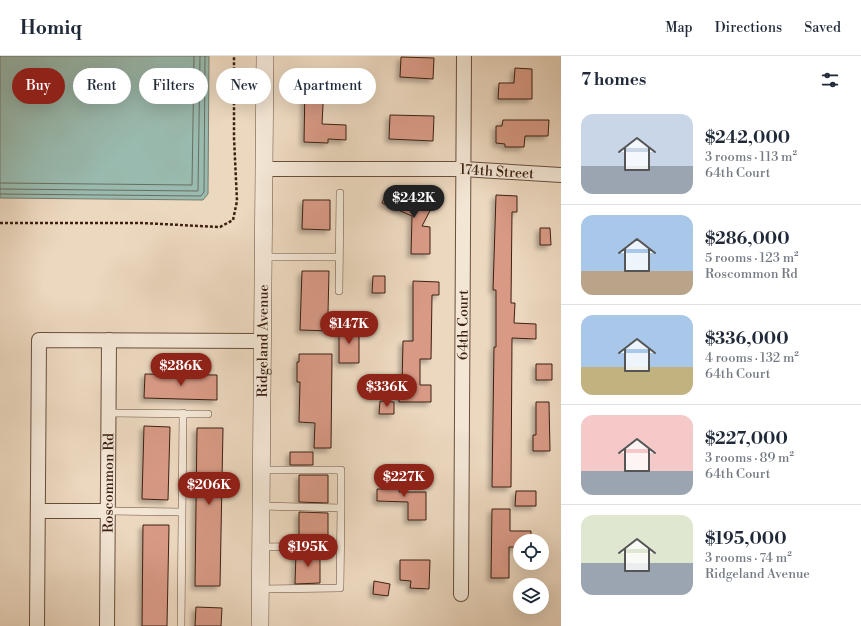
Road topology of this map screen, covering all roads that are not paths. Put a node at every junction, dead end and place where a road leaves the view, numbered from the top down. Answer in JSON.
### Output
{"nodes":[{"id":1,"x":265,"y":56,"type":"edge"},
{"id":2,"x":464,"y":56,"type":"edge"},
{"id":3,"x":264,"y":169,"type":"junction"},
{"id":4,"x":463,"y":170,"type":"junction"},
{"id":5,"x":561,"y":175,"type":"edge"},
{"id":6,"x":340,"y":194,"type":"dead end"},
{"id":7,"x":263,"y":257,"type":"junction"},
{"id":8,"x":339,"y":257,"type":"junction"},
{"id":9,"x":339,"y":291,"type":"dead end"},
{"id":10,"x":109,"y":340,"type":"junction"},
{"id":11,"x":263,"y":341,"type":"junction"},
{"id":12,"x":109,"y":413,"type":"junction"},
{"id":13,"x":183,"y":413,"type":"junction"},
{"id":14,"x":208,"y":414,"type":"dead end"},
{"id":15,"x":262,"y":470,"type":"junction"},
{"id":16,"x":261,"y":506,"type":"junction"},
{"id":17,"x":341,"y":508,"type":"junction"},
{"id":18,"x":38,"y":511,"type":"junction"},
{"id":19,"x":108,"y":511,"type":"junction"},
{"id":20,"x":182,"y":512,"type":"junction"},
{"id":21,"x":340,"y":546,"type":"junction"},
{"id":22,"x":261,"y":547,"type":"junction"},
{"id":23,"x":260,"y":589,"type":"junction"},
{"id":24,"x":461,"y":594,"type":"dead end"},
{"id":25,"x":37,"y":626,"type":"edge"},
{"id":26,"x":107,"y":626,"type":"edge"},
{"id":27,"x":181,"y":626,"type":"edge"},
{"id":28,"x":260,"y":626,"type":"edge"}],
"edges":[{"from":1,"to":3,"type":"street","name":"Ridgeland Avenue"},
{"from":2,"to":4,"type":"street","name":"64th Court"},
{"from":3,"to":4,"type":"street","name":"174th Street"},
{"from":3,"to":7,"type":"street","name":"Ridgeland Avenue"},
{"from":4,"to":5,"type":"street","name":"174th Street"},
{"from":4,"to":24,"type":"street","name":"64th Court"},
{"from":6,"to":8,"type":"lane"},
{"from":7,"to":8,"type":"lane"},
{"from":7,"to":11,"type":"street","name":"Ridgeland Avenue"},
{"from":8,"to":9,"type":"lane"},
{"from":10,"to":11,"type":"street"},
{"from":10,"to":12,"type":"street","name":"Roscommon Rd"},
{"from":10,"to":18,"type":"street"},
{"from":11,"to":15,"type":"street","name":"Ridgeland Avenue"},
{"from":12,"to":13,"type":"lane"},
{"from":12,"to":19,"type":"street","name":"Roscommon Rd"},
{"from":13,"to":14,"type":"lane"},
{"from":13,"to":20,"type":"lane"},
{"from":15,"to":16,"type":"street","name":"Ridgeland Avenue"},
{"from":15,"to":17,"type":"lane"},
{"from":16,"to":17,"type":"lane"},
{"from":16,"to":22,"type":"street","name":"Ridgeland Avenue"},
{"from":17,"to":21,"type":"lane"},
{"from":18,"to":19,"type":"street"},
{"from":18,"to":25,"type":"street"},
{"from":19,"to":20,"type":"lane"},
{"from":19,"to":26,"type":"street","name":"Roscommon Rd"},
{"from":20,"to":27,"type":"lane"},
{"from":21,"to":22,"type":"lane"},
{"from":21,"to":23,"type":"lane"},
{"from":22,"to":23,"type":"street","name":"Ridgeland Avenue"},
{"from":23,"to":28,"type":"street","name":"Ridgeland Avenue"}]}
